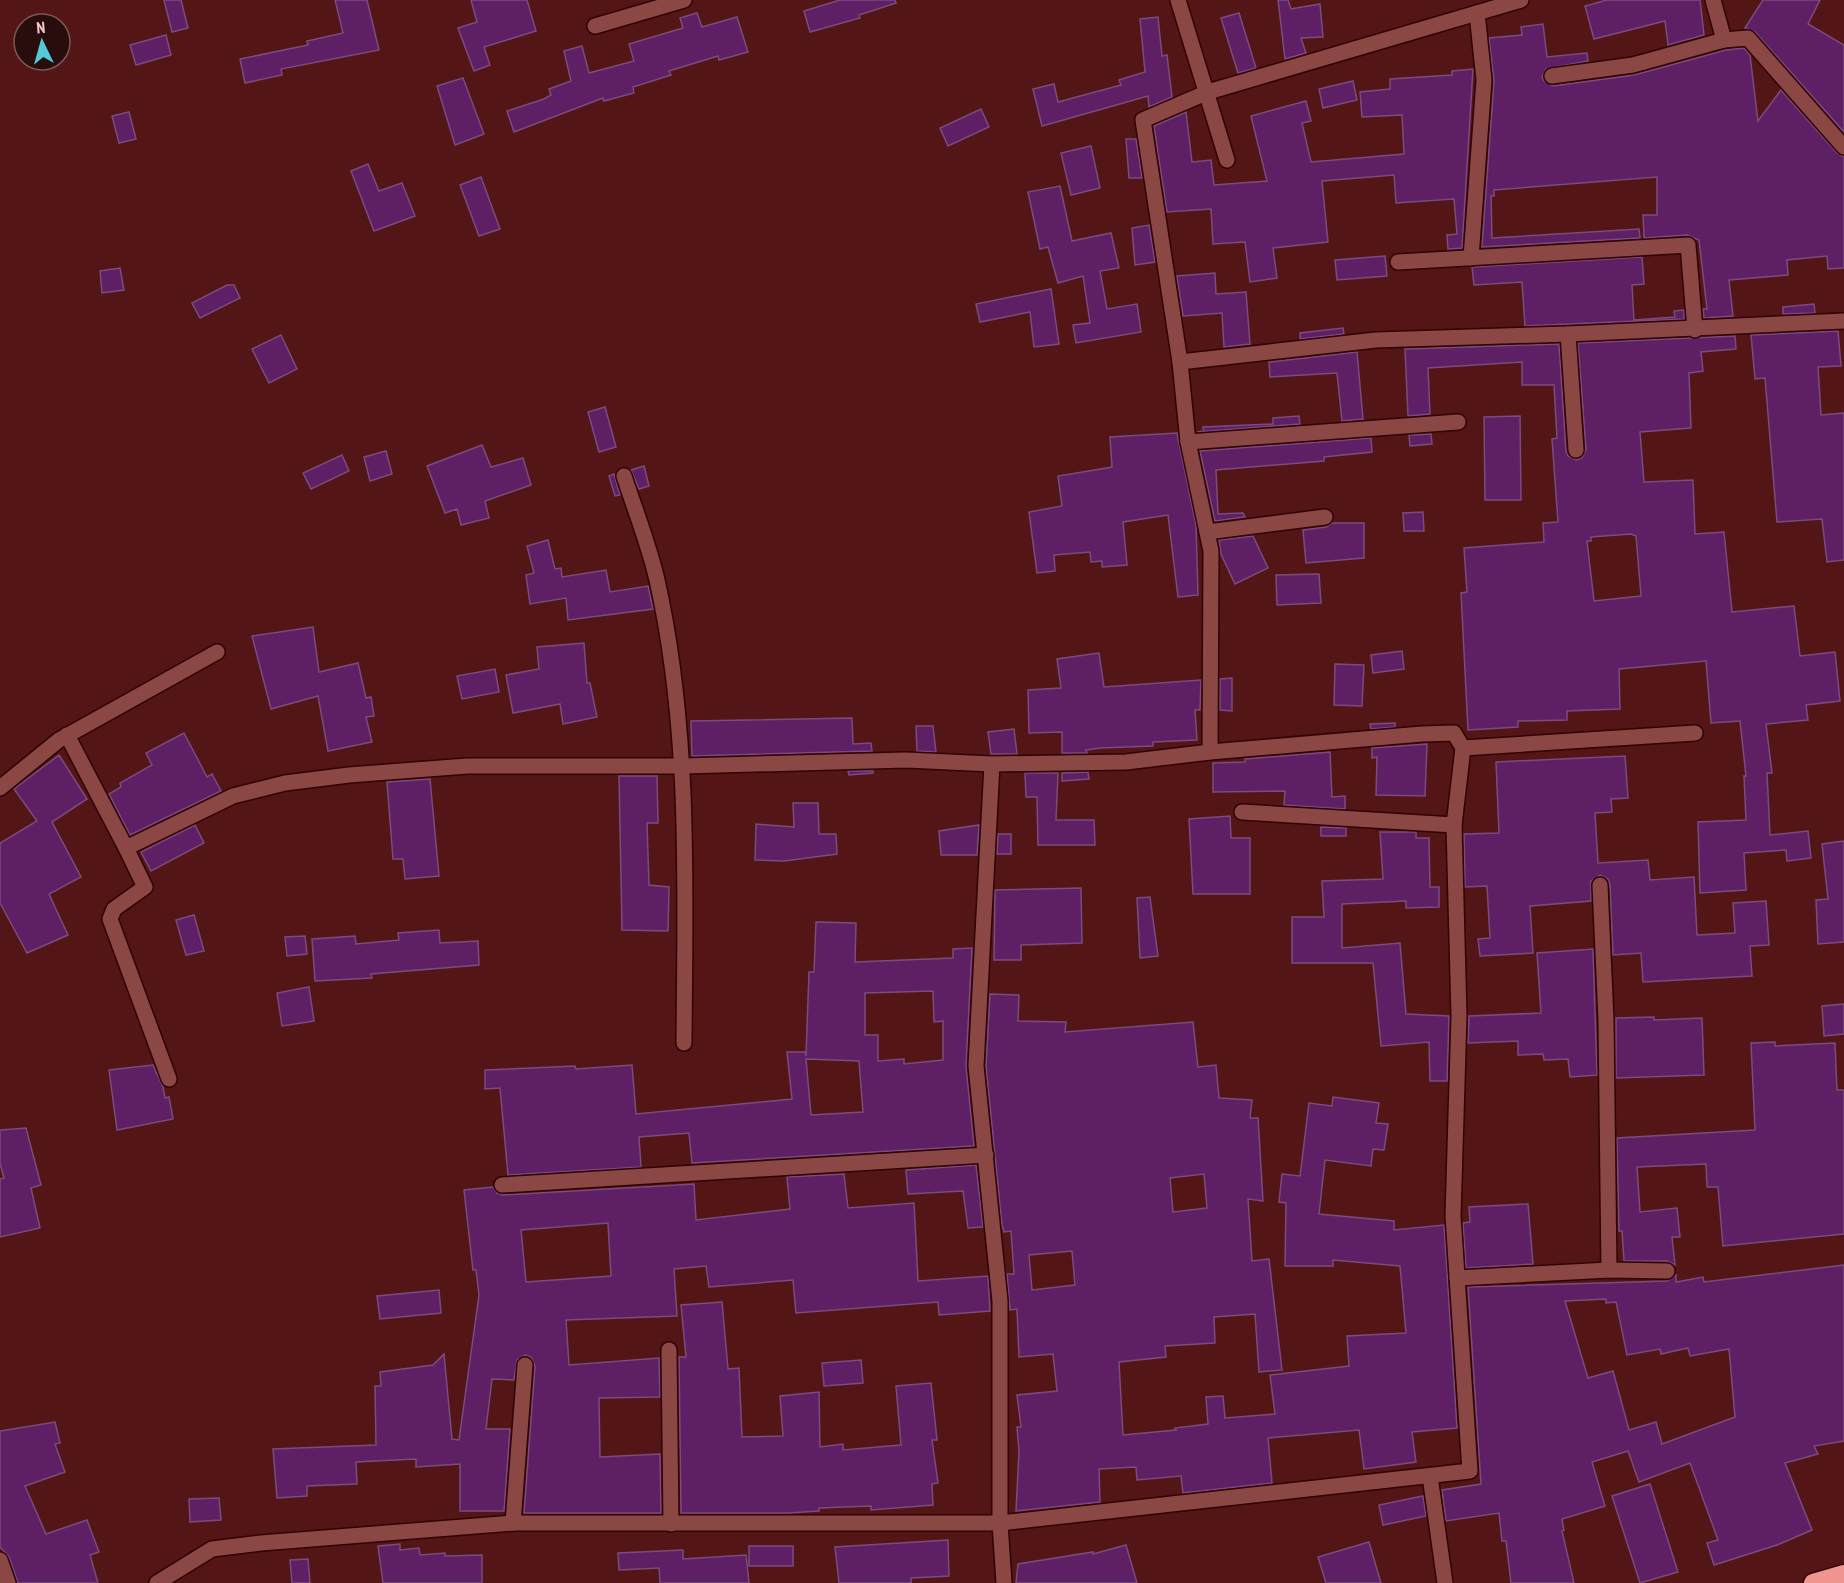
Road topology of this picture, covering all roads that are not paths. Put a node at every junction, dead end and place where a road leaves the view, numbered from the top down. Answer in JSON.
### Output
{"nodes":[{"id":1,"x":684,"y":0,"type":"edge"},
{"id":2,"x":1178,"y":0,"type":"edge"},
{"id":3,"x":1521,"y":0,"type":"edge"},
{"id":4,"x":1713,"y":0,"type":"edge"},
{"id":5,"x":1477,"y":13,"type":"junction"},
{"id":6,"x":595,"y":26,"type":"dead end"},
{"id":7,"x":1724,"y":40,"type":"junction"},
{"id":8,"x":1552,"y":76,"type":"dead end"},
{"id":9,"x":1208,"y":92,"type":"junction"},
{"id":10,"x":1844,"y":147,"type":"edge"},
{"id":11,"x":1227,"y":160,"type":"dead end"},
{"id":12,"x":1471,"y":258,"type":"junction"},
{"id":13,"x":1398,"y":262,"type":"dead end"},
{"id":14,"x":1844,"y":321,"type":"edge"},
{"id":15,"x":1695,"y":330,"type":"junction"},
{"id":16,"x":1568,"y":334,"type":"junction"},
{"id":17,"x":1180,"y":362,"type":"junction"},
{"id":18,"x":1458,"y":422,"type":"dead end"},
{"id":19,"x":1188,"y":442,"type":"junction"},
{"id":20,"x":1576,"y":450,"type":"dead end"},
{"id":21,"x":624,"y":476,"type":"dead end"},
{"id":22,"x":1325,"y":517,"type":"dead end"},
{"id":23,"x":1207,"y":532,"type":"junction"},
{"id":24,"x":217,"y":652,"type":"dead end"},
{"id":25,"x":1695,"y":733,"type":"dead end"},
{"id":26,"x":68,"y":735,"type":"junction"},
{"id":27,"x":1463,"y":748,"type":"junction"},
{"id":28,"x":1210,"y":752,"type":"junction"},
{"id":29,"x":992,"y":764,"type":"junction"},
{"id":30,"x":683,"y":766,"type":"junction"},
{"id":31,"x":0,"y":788,"type":"edge"},
{"id":32,"x":1242,"y":812,"type":"dead end"},
{"id":33,"x":1454,"y":825,"type":"junction"},
{"id":34,"x":126,"y":848,"type":"junction"},
{"id":35,"x":1600,"y":885,"type":"dead end"},
{"id":36,"x":684,"y":1043,"type":"dead end"},
{"id":37,"x":169,"y":1079,"type":"dead end"},
{"id":38,"x":986,"y":1155,"type":"junction"},
{"id":39,"x":502,"y":1185,"type":"dead end"},
{"id":40,"x":1609,"y":1270,"type":"junction"},
{"id":41,"x":1667,"y":1270,"type":"dead end"},
{"id":42,"x":1457,"y":1278,"type":"junction"},
{"id":43,"x":669,"y":1350,"type":"dead end"},
{"id":44,"x":525,"y":1365,"type":"dead end"},
{"id":45,"x":1430,"y":1476,"type":"junction"},
{"id":46,"x":513,"y":1523,"type":"junction"},
{"id":47,"x":1000,"y":1523,"type":"junction"},
{"id":48,"x":671,"y":1524,"type":"junction"},
{"id":49,"x":0,"y":1560,"type":"edge"},
{"id":50,"x":1844,"y":1574,"type":"edge"},
{"id":51,"x":8,"y":1583,"type":"edge"},
{"id":52,"x":158,"y":1583,"type":"edge"},
{"id":53,"x":1004,"y":1583,"type":"edge"},
{"id":54,"x":1445,"y":1583,"type":"edge"},
{"id":55,"x":1813,"y":1583,"type":"edge"}],
"edges":[{"from":1,"to":6,"type":"street"},
{"from":2,"to":9,"type":"street"},
{"from":3,"to":5,"type":"street"},
{"from":4,"to":7,"type":"street"},
{"from":5,"to":9,"type":"street"},
{"from":5,"to":12,"type":"street"},
{"from":7,"to":8,"type":"street"},
{"from":7,"to":10,"type":"street"},
{"from":9,"to":11,"type":"street"},
{"from":9,"to":17,"type":"street"},
{"from":12,"to":13,"type":"street"},
{"from":12,"to":15,"type":"street"},
{"from":14,"to":15,"type":"street"},
{"from":15,"to":16,"type":"street"},
{"from":16,"to":17,"type":"street"},
{"from":16,"to":20,"type":"street"},
{"from":17,"to":19,"type":"street"},
{"from":18,"to":19,"type":"street"},
{"from":19,"to":23,"type":"street"},
{"from":21,"to":30,"type":"street"},
{"from":22,"to":23,"type":"street"},
{"from":23,"to":28,"type":"street"},
{"from":24,"to":26,"type":"street"},
{"from":25,"to":27,"type":"street"},
{"from":26,"to":31,"type":"street"},
{"from":26,"to":34,"type":"street"},
{"from":27,"to":28,"type":"street"},
{"from":27,"to":33,"type":"street"},
{"from":28,"to":29,"type":"street"},
{"from":29,"to":30,"type":"street"},
{"from":29,"to":38,"type":"street"},
{"from":30,"to":34,"type":"street"},
{"from":30,"to":36,"type":"street"},
{"from":32,"to":33,"type":"street"},
{"from":33,"to":42,"type":"street"},
{"from":34,"to":37,"type":"street"},
{"from":35,"to":40,"type":"street"},
{"from":38,"to":39,"type":"street"},
{"from":38,"to":47,"type":"street"},
{"from":40,"to":41,"type":"street"},
{"from":40,"to":42,"type":"street"},
{"from":42,"to":45,"type":"street"},
{"from":43,"to":48,"type":"street"},
{"from":44,"to":46,"type":"street"},
{"from":45,"to":47,"type":"street"},
{"from":45,"to":54,"type":"street"},
{"from":46,"to":48,"type":"street"},
{"from":46,"to":52,"type":"street"},
{"from":47,"to":48,"type":"street"},
{"from":47,"to":53,"type":"street"},
{"from":49,"to":51,"type":"street"},
{"from":50,"to":55,"type":"highway"}]}
